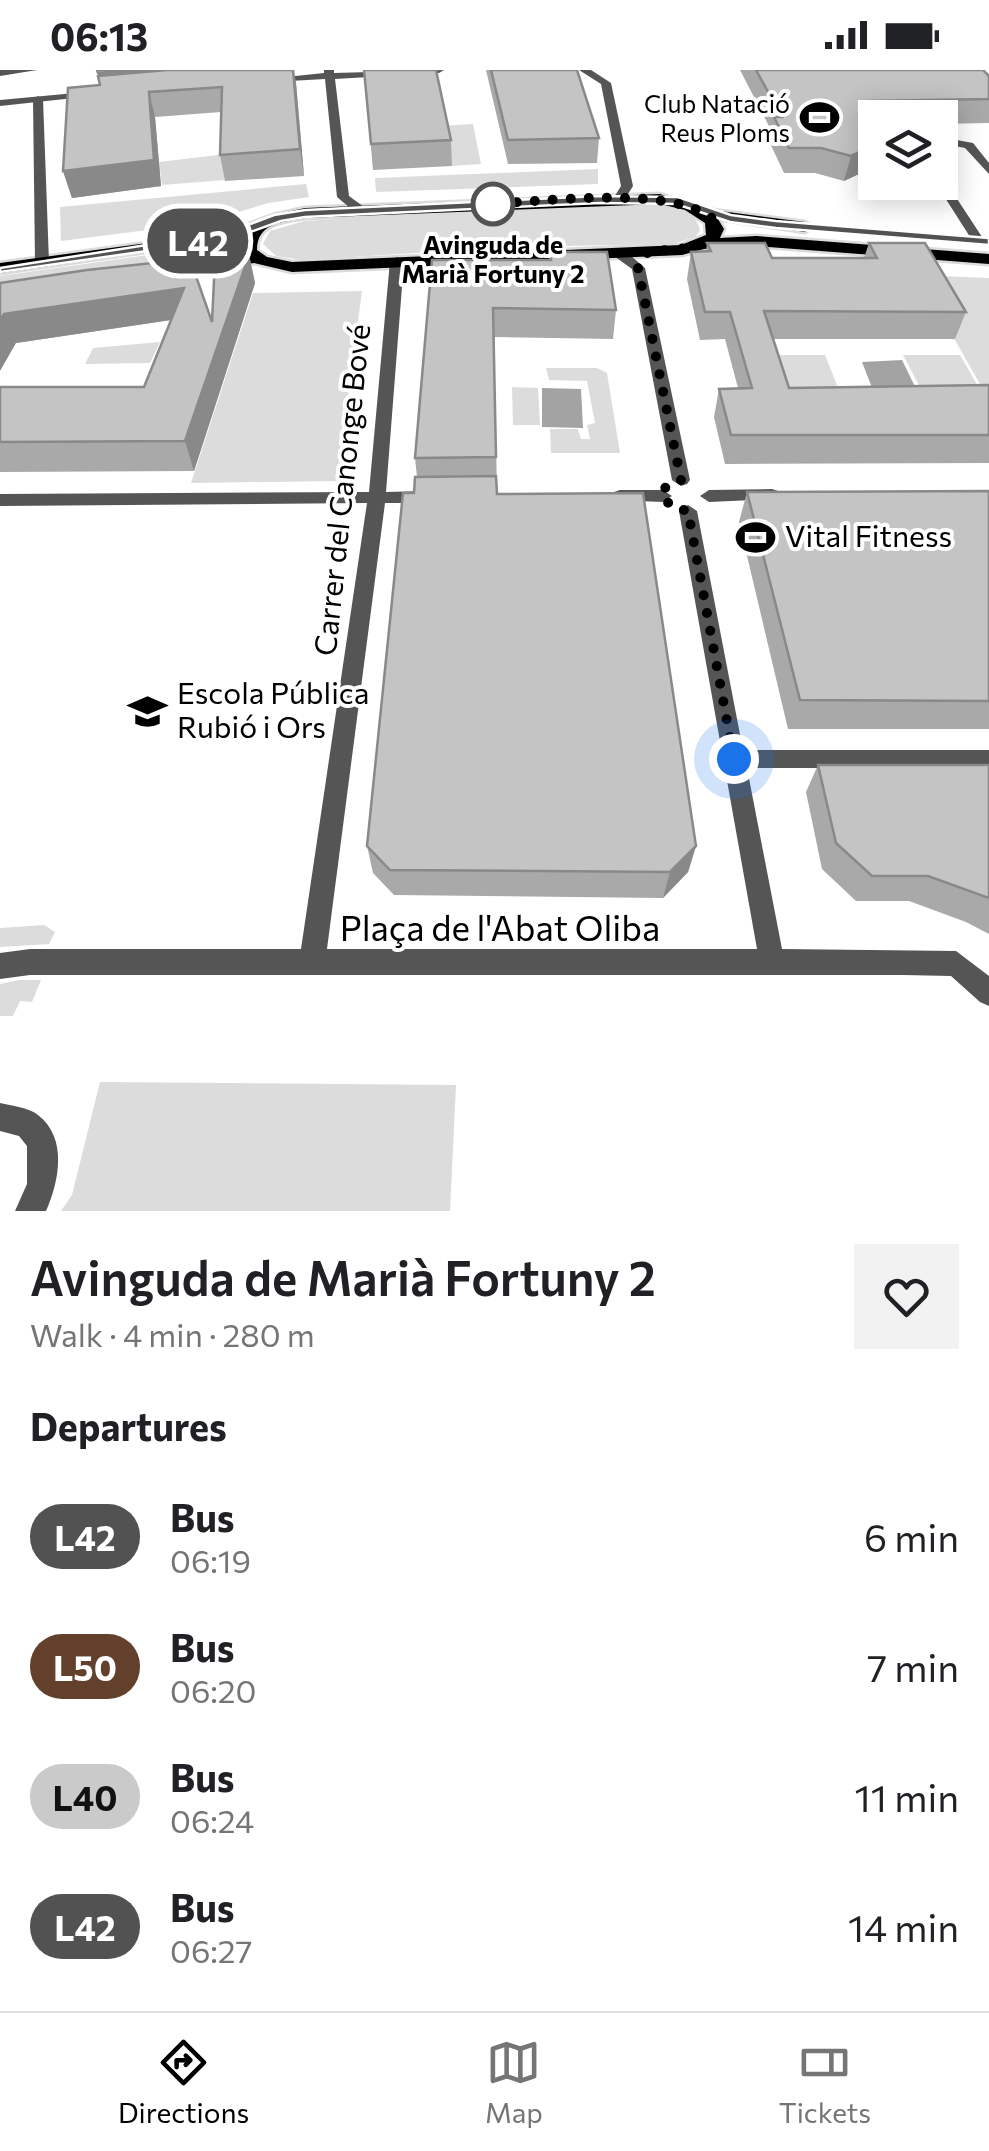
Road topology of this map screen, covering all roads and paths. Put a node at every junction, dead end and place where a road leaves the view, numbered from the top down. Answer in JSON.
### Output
{"nodes":[{"id":1,"x":439,"y":70,"type":"edge"},
{"id":2,"x":584,"y":70,"type":"edge"},
{"id":3,"x":7,"y":72,"type":"edge"},
{"id":4,"x":328,"y":73,"type":"edge"},
{"id":5,"x":28,"y":78,"type":"edge"},
{"id":6,"x":252,"y":80,"type":"edge"},
{"id":7,"x":108,"y":92,"type":"edge"},
{"id":8,"x":32,"y":99,"type":"junction"},
{"id":9,"x":0,"y":103,"type":"edge"},
{"id":10,"x":958,"y":143,"type":"edge"},
{"id":11,"x":989,"y":171,"type":"edge"},
{"id":12,"x":623,"y":193,"type":"junction"},
{"id":13,"x":343,"y":197,"type":"junction"},
{"id":14,"x":952,"y":200,"type":"edge"},
{"id":15,"x":360,"y":210,"type":"junction"},
{"id":16,"x":322,"y":212,"type":"junction"},
{"id":17,"x":706,"y":213,"type":"junction"},
{"id":18,"x":814,"y":227,"type":"dead end"},
{"id":19,"x":255,"y":228,"type":"junction"},
{"id":20,"x":976,"y":240,"type":"edge"},
{"id":21,"x":704,"y":244,"type":"junction"},
{"id":22,"x":618,"y":252,"type":"junction"},
{"id":23,"x":648,"y":252,"type":"junction"},
{"id":24,"x":989,"y":259,"type":"edge"},
{"id":25,"x":262,"y":261,"type":"junction"},
{"id":26,"x":397,"y":261,"type":"junction"},
{"id":27,"x":42,"y":262,"type":"junction"},
{"id":28,"x":0,"y":268,"type":"edge"},
{"id":29,"x":638,"y":268,"type":"junction"},
{"id":30,"x":138,"y":275,"type":"edge"},
{"id":31,"x":681,"y":480,"type":"junction"},
{"id":32,"x":783,"y":495,"type":"edge"},
{"id":33,"x":606,"y":496,"type":"edge"},
{"id":34,"x":662,"y":496,"type":"junction"},
{"id":35,"x":708,"y":496,"type":"junction"},
{"id":36,"x":377,"y":497,"type":"junction"},
{"id":37,"x":453,"y":497,"type":"edge"},
{"id":38,"x":0,"y":500,"type":"edge"},
{"id":39,"x":688,"y":511,"type":"junction"},
{"id":40,"x":734,"y":759,"type":"junction"},
{"id":41,"x":989,"y":759,"type":"edge"},
{"id":42,"x":772,"y":963,"type":"junction"},
{"id":43,"x":312,"y":964,"type":"junction"},
{"id":44,"x":0,"y":966,"type":"edge"},
{"id":45,"x":989,"y":993,"type":"edge"},
{"id":46,"x":0,"y":1117,"type":"edge"},
{"id":47,"x":30,"y":1211,"type":"edge"}],
"edges":[{"from":1,"to":4,"type":"street"},
{"from":2,"to":12,"type":"street"},
{"from":3,"to":5,"type":"street"},
{"from":4,"to":6,"type":"street"},
{"from":4,"to":13,"type":"street"},
{"from":5,"to":8,"type":"street"},
{"from":7,"to":8,"type":"street"},
{"from":8,"to":9,"type":"street"},
{"from":8,"to":27,"type":"street"},
{"from":10,"to":11,"type":"street"},
{"from":12,"to":15,"type":"main road"},
{"from":12,"to":17,"type":"main road"},
{"from":13,"to":15,"type":"street"},
{"from":13,"to":16,"type":"street"},
{"from":14,"to":20,"type":"street"},
{"from":15,"to":16,"type":"main road"},
{"from":16,"to":19,"type":"main road"},
{"from":17,"to":18,"type":"main road"},
{"from":17,"to":21,"type":"main road"},
{"from":19,"to":25,"type":"main road"},
{"from":19,"to":27,"type":"main road"},
{"from":21,"to":23,"type":"main road"},
{"from":21,"to":24,"type":"main road"},
{"from":22,"to":23,"type":"main road"},
{"from":22,"to":26,"type":"main road"},
{"from":22,"to":29,"type":"street"},
{"from":23,"to":29,"type":"street"},
{"from":25,"to":26,"type":"main road"},
{"from":25,"to":30,"type":"main road"},
{"from":26,"to":36,"type":"street","name":"Carrer del Canonge Bové"},
{"from":27,"to":28,"type":"main road"},
{"from":29,"to":31,"type":"street"},
{"from":31,"to":34,"type":"street"},
{"from":31,"to":35,"type":"street"},
{"from":32,"to":35,"type":"street"},
{"from":33,"to":34,"type":"street"},
{"from":34,"to":39,"type":"street"},
{"from":35,"to":39,"type":"street"},
{"from":36,"to":37,"type":"street"},
{"from":36,"to":38,"type":"street"},
{"from":36,"to":43,"type":"street","name":"Carrer del Canonge Bové"},
{"from":39,"to":40,"type":"street"},
{"from":40,"to":41,"type":"street"},
{"from":40,"to":42,"type":"street"},
{"from":42,"to":43,"type":"street","name":"Plaça de l'Abat Oliba"},
{"from":42,"to":45,"type":"street","name":"Plaça de l'Abat Oliba"},
{"from":43,"to":44,"type":"street","name":"Plaça de l'Abat Oliba"},
{"from":46,"to":47,"type":"street"}]}
